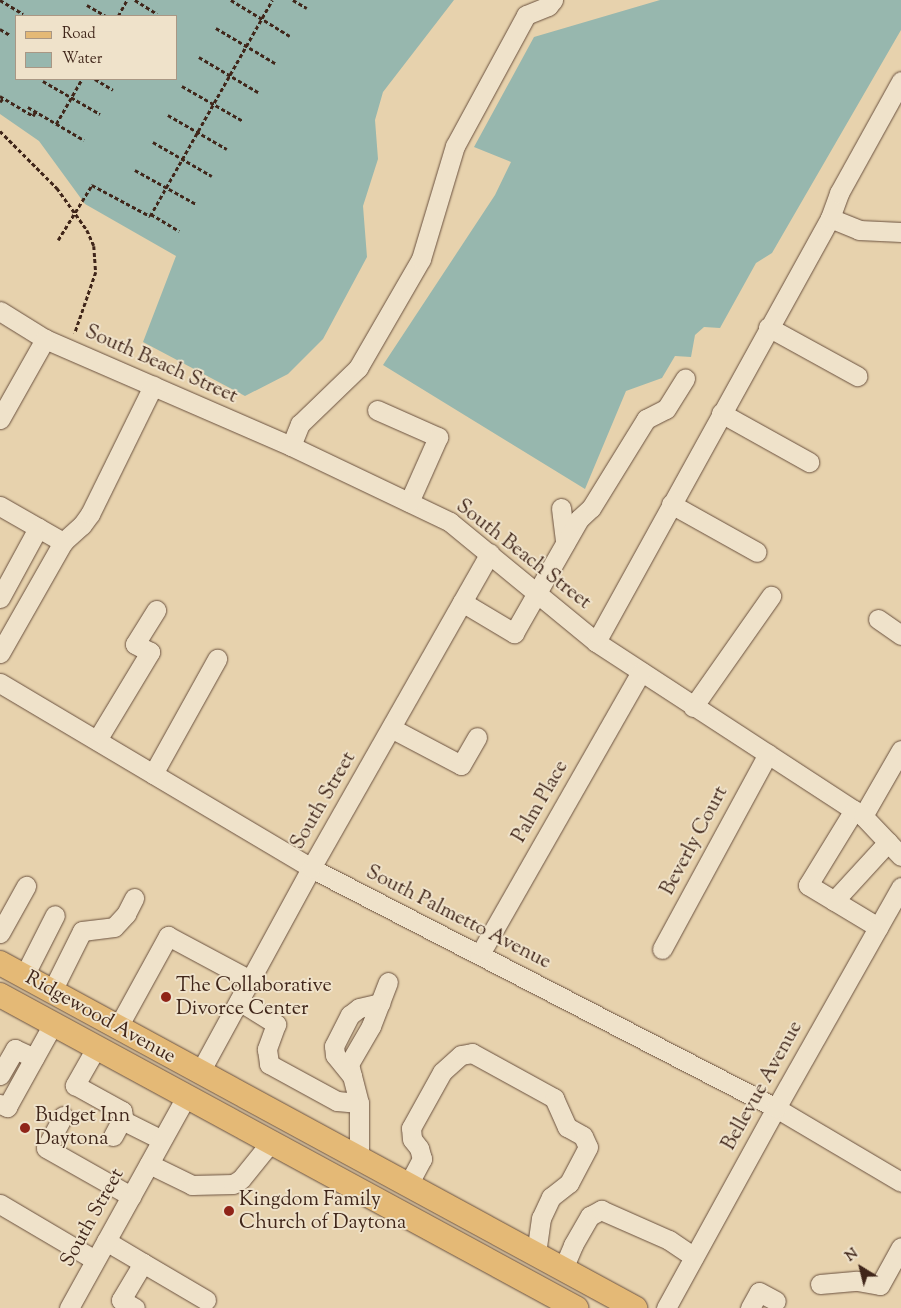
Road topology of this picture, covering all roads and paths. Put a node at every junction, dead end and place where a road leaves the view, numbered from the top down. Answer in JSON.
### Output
{"nodes":[{"id":1,"x":0,"y":0,"type":"edge"},
{"id":2,"x":127,"y":0,"type":"edge"},
{"id":3,"x":135,"y":0,"type":"edge"},
{"id":4,"x":231,"y":0,"type":"edge"},
{"id":5,"x":272,"y":0,"type":"edge"},
{"id":6,"x":293,"y":0,"type":"edge"},
{"id":7,"x":568,"y":0,"type":"edge"},
{"id":8,"x":550,"y":3,"type":"edge"},
{"id":9,"x":87,"y":5,"type":"dead end"},
{"id":10,"x":307,"y":8,"type":"dead end"},
{"id":11,"x":22,"y":14,"type":"dead end"},
{"id":12,"x":157,"y":14,"type":"dead end"},
{"id":13,"x":104,"y":15,"type":"edge"},
{"id":14,"x":119,"y":15,"type":"edge"},
{"id":15,"x":262,"y":19,"type":"junction"},
{"id":16,"x":216,"y":28,"type":"dead end"},
{"id":17,"x":0,"y":29,"type":"edge"},
{"id":18,"x":10,"y":35,"type":"dead end"},
{"id":19,"x":290,"y":36,"type":"dead end"},
{"id":20,"x":246,"y":46,"type":"junction"},
{"id":21,"x":199,"y":57,"type":"dead end"},
{"id":22,"x":275,"y":64,"type":"dead end"},
{"id":23,"x":229,"y":76,"type":"junction"},
{"id":24,"x":81,"y":80,"type":"edge"},
{"id":25,"x":97,"y":80,"type":"edge"},
{"id":26,"x":901,"y":81,"type":"edge"},
{"id":27,"x":43,"y":82,"type":"dead end"},
{"id":28,"x":182,"y":86,"type":"dead end"},
{"id":29,"x":113,"y":90,"type":"dead end"},
{"id":30,"x":258,"y":92,"type":"dead end"},
{"id":31,"x":1,"y":97,"type":"edge"},
{"id":32,"x":71,"y":97,"type":"junction"},
{"id":33,"x":0,"y":102,"type":"edge"},
{"id":34,"x":214,"y":104,"type":"junction"},
{"id":35,"x":28,"y":107,"type":"dead end"},
{"id":36,"x":35,"y":112,"type":"junction"},
{"id":37,"x":100,"y":114,"type":"dead end"},
{"id":38,"x":168,"y":114,"type":"dead end"},
{"id":39,"x":243,"y":121,"type":"dead end"},
{"id":40,"x":56,"y":124,"type":"junction"},
{"id":41,"x":0,"y":131,"type":"edge"},
{"id":42,"x":198,"y":132,"type":"junction"},
{"id":43,"x":84,"y":140,"type":"dead end"},
{"id":44,"x":153,"y":142,"type":"dead end"},
{"id":45,"x":227,"y":149,"type":"dead end"},
{"id":46,"x":182,"y":159,"type":"junction"},
{"id":47,"x":135,"y":170,"type":"dead end"},
{"id":48,"x":212,"y":176,"type":"dead end"},
{"id":49,"x":166,"y":188,"type":"junction"},
{"id":50,"x":196,"y":204,"type":"dead end"},
{"id":51,"x":76,"y":214,"type":"junction"},
{"id":52,"x":151,"y":214,"type":"junction"},
{"id":53,"x":830,"y":218,"type":"junction"},
{"id":54,"x":179,"y":232,"type":"dead end"},
{"id":55,"x":901,"y":232,"type":"edge"},
{"id":56,"x":58,"y":240,"type":"dead end"},
{"id":57,"x":0,"y":311,"type":"edge"},
{"id":58,"x":768,"y":327,"type":"junction"},
{"id":59,"x":74,"y":333,"type":"dead end"},
{"id":60,"x":45,"y":339,"type":"junction"},
{"id":61,"x":857,"y":376,"type":"dead end"},
{"id":62,"x":685,"y":379,"type":"dead end"},
{"id":63,"x":154,"y":386,"type":"junction"},
{"id":64,"x":377,"y":410,"type":"dead end"},
{"id":65,"x":721,"y":412,"type":"junction"},
{"id":66,"x":0,"y":419,"type":"edge"},
{"id":67,"x":291,"y":446,"type":"junction"},
{"id":68,"x":809,"y":462,"type":"dead end"},
{"id":69,"x":409,"y":502,"type":"junction"},
{"id":70,"x":672,"y":504,"type":"junction"},
{"id":71,"x":561,"y":508,"type":"dead end"},
{"id":72,"x":2,"y":511,"type":"edge"},
{"id":73,"x":38,"y":528,"type":"junction"},
{"id":74,"x":63,"y":542,"type":"junction"},
{"id":75,"x":565,"y":543,"type":"junction"},
{"id":76,"x":758,"y":552,"type":"dead end"},
{"id":77,"x":490,"y":553,"type":"junction"},
{"id":78,"x":537,"y":593,"type":"junction"},
{"id":79,"x":771,"y":596,"type":"dead end"},
{"id":80,"x":0,"y":598,"type":"edge"},
{"id":81,"x":462,"y":602,"type":"junction"},
{"id":82,"x":156,"y":610,"type":"dead end"},
{"id":83,"x":878,"y":619,"type":"dead end"},
{"id":84,"x":901,"y":635,"type":"edge"},
{"id":85,"x":596,"y":642,"type":"junction"},
{"id":86,"x":1,"y":650,"type":"edge"},
{"id":87,"x":217,"y":659,"type":"dead end"},
{"id":88,"x":641,"y":672,"type":"junction"},
{"id":89,"x":0,"y":683,"type":"edge"},
{"id":90,"x":693,"y":707,"type":"junction"},
{"id":91,"x":391,"y":728,"type":"junction"},
{"id":92,"x":477,"y":737,"type":"dead end"},
{"id":93,"x":97,"y":740,"type":"junction"},
{"id":94,"x":901,"y":750,"type":"edge"},
{"id":95,"x":768,"y":754,"type":"junction"},
{"id":96,"x":153,"y":774,"type":"junction"},
{"id":97,"x":858,"y":813,"type":"junction"},
{"id":98,"x":894,"y":849,"type":"edge"},
{"id":99,"x":312,"y":868,"type":"junction"},
{"id":100,"x":26,"y":886,"type":"dead end"},
{"id":101,"x":901,"y":887,"type":"edge"},
{"id":102,"x":134,"y":898,"type":"dead end"},
{"id":103,"x":834,"y":902,"type":"junction"},
{"id":104,"x":55,"y":916,"type":"dead end"},
{"id":105,"x":878,"y":927,"type":"junction"},
{"id":106,"x":0,"y":933,"type":"edge"},
{"id":107,"x":662,"y":949,"type":"dead end"},
{"id":108,"x":480,"y":954,"type":"junction"},
{"id":109,"x":0,"y":963,"type":"edge"},
{"id":110,"x":24,"y":976,"type":"junction"},
{"id":111,"x":250,"y":980,"type":"junction"},
{"id":112,"x":388,"y":982,"type":"dead end"},
{"id":113,"x":52,"y":991,"type":"junction"},
{"id":114,"x":0,"y":995,"type":"edge"},
{"id":115,"x":239,"y":1001,"type":"junction"},
{"id":116,"x":53,"y":1024,"type":"junction"},
{"id":117,"x":118,"y":1027,"type":"junction"},
{"id":118,"x":96,"y":1048,"type":"junction"},
{"id":119,"x":34,"y":1058,"type":"junction"},
{"id":120,"x":131,"y":1067,"type":"junction"},
{"id":121,"x":200,"y":1072,"type":"junction"},
{"id":122,"x":0,"y":1075,"type":"edge"},
{"id":123,"x":186,"y":1097,"type":"junction"},
{"id":124,"x":246,"y":1098,"type":"junction"},
{"id":125,"x":358,"y":1103,"type":"junction"},
{"id":126,"x":0,"y":1104,"type":"edge"},
{"id":127,"x":776,"y":1108,"type":"junction"},
{"id":128,"x":63,"y":1116,"type":"dead end"},
{"id":129,"x":123,"y":1117,"type":"junction"},
{"id":130,"x":113,"y":1136,"type":"dead end"},
{"id":131,"x":162,"y":1140,"type":"junction"},
{"id":132,"x":270,"y":1142,"type":"junction"},
{"id":133,"x":358,"y":1159,"type":"junction"},
{"id":134,"x":149,"y":1164,"type":"junction"},
{"id":135,"x":901,"y":1182,"type":"edge"},
{"id":136,"x":408,"y":1185,"type":"junction"},
{"id":137,"x":131,"y":1196,"type":"junction"},
{"id":138,"x":0,"y":1204,"type":"edge"},
{"id":139,"x":106,"y":1241,"type":"junction"},
{"id":140,"x":901,"y":1247,"type":"edge"},
{"id":141,"x":536,"y":1255,"type":"junction"},
{"id":142,"x":694,"y":1257,"type":"junction"},
{"id":143,"x":95,"y":1260,"type":"junction"},
{"id":144,"x":143,"y":1263,"type":"junction"},
{"id":145,"x":563,"y":1269,"type":"junction"},
{"id":146,"x":820,"y":1284,"type":"dead end"},
{"id":147,"x":206,"y":1300,"type":"dead end"},
{"id":148,"x":776,"y":1301,"type":"dead end"},
{"id":149,"x":69,"y":1308,"type":"edge"},
{"id":150,"x":135,"y":1308,"type":"edge"},
{"id":151,"x":576,"y":1308,"type":"edge"},
{"id":152,"x":635,"y":1308,"type":"edge"},
{"id":153,"x":666,"y":1308,"type":"edge"},
{"id":154,"x":750,"y":1308,"type":"edge"}],
"edges":[{"from":1,"to":11,"type":"path"},
{"from":2,"to":14,"type":"path"},
{"from":3,"to":12,"type":"path"},
{"from":4,"to":15,"type":"path"},
{"from":5,"to":15,"type":"path"},
{"from":6,"to":10,"type":"path"},
{"from":7,"to":8,"type":"street"},
{"from":8,"to":67,"type":"street"},
{"from":9,"to":13,"type":"path"},
{"from":15,"to":19,"type":"path"},
{"from":15,"to":20,"type":"path"},
{"from":16,"to":20,"type":"path"},
{"from":17,"to":18,"type":"path"},
{"from":20,"to":22,"type":"path"},
{"from":20,"to":23,"type":"path"},
{"from":21,"to":23,"type":"path"},
{"from":23,"to":30,"type":"path"},
{"from":23,"to":34,"type":"path"},
{"from":24,"to":32,"type":"path"},
{"from":25,"to":29,"type":"path"},
{"from":26,"to":53,"type":"street"},
{"from":27,"to":32,"type":"path"},
{"from":28,"to":34,"type":"path"},
{"from":31,"to":33,"type":"path"},
{"from":31,"to":36,"type":"path"},
{"from":32,"to":37,"type":"path"},
{"from":32,"to":40,"type":"path"},
{"from":34,"to":39,"type":"path"},
{"from":34,"to":42,"type":"path"},
{"from":35,"to":36,"type":"path"},
{"from":36,"to":40,"type":"path"},
{"from":38,"to":42,"type":"path"},
{"from":40,"to":43,"type":"path"},
{"from":41,"to":51,"type":"path"},
{"from":42,"to":45,"type":"path"},
{"from":42,"to":46,"type":"path"},
{"from":44,"to":46,"type":"path"},
{"from":46,"to":48,"type":"path"},
{"from":46,"to":49,"type":"path"},
{"from":47,"to":49,"type":"path"},
{"from":49,"to":50,"type":"path"},
{"from":49,"to":52,"type":"path"},
{"from":51,"to":52,"type":"path"},
{"from":51,"to":56,"type":"path"},
{"from":51,"to":59,"type":"path"},
{"from":52,"to":54,"type":"path"},
{"from":53,"to":55,"type":"street"},
{"from":53,"to":58,"type":"street"},
{"from":57,"to":60,"type":"street","name":"South Beach Street"},
{"from":58,"to":61,"type":"street"},
{"from":58,"to":65,"type":"street"},
{"from":60,"to":63,"type":"street","name":"South Beach Street"},
{"from":60,"to":66,"type":"street"},
{"from":62,"to":75,"type":"street"},
{"from":63,"to":67,"type":"street","name":"South Beach Street"},
{"from":63,"to":74,"type":"street"},
{"from":64,"to":69,"type":"street"},
{"from":65,"to":68,"type":"street"},
{"from":65,"to":70,"type":"street"},
{"from":67,"to":69,"type":"street","name":"South Beach Street"},
{"from":69,"to":77,"type":"street","name":"South Beach Street"},
{"from":70,"to":76,"type":"street"},
{"from":70,"to":85,"type":"street"},
{"from":71,"to":75,"type":"street"},
{"from":72,"to":73,"type":"street"},
{"from":73,"to":74,"type":"street"},
{"from":73,"to":80,"type":"street"},
{"from":74,"to":86,"type":"street"},
{"from":75,"to":78,"type":"street"},
{"from":77,"to":78,"type":"street","name":"South Beach Street"},
{"from":77,"to":81,"type":"street","name":"South Street"},
{"from":78,"to":81,"type":"street"},
{"from":78,"to":85,"type":"street","name":"South Beach Street"},
{"from":79,"to":90,"type":"street"},
{"from":81,"to":91,"type":"street","name":"South Street"},
{"from":82,"to":93,"type":"street"},
{"from":83,"to":84,"type":"street"},
{"from":85,"to":88,"type":"street","name":"South Beach Street"},
{"from":87,"to":96,"type":"street"},
{"from":88,"to":90,"type":"street","name":"South Beach Street"},
{"from":88,"to":108,"type":"street","name":"Palm Place"},
{"from":89,"to":93,"type":"street","name":"South Palmetto Avenue"},
{"from":90,"to":95,"type":"street","name":"South Beach Street"},
{"from":91,"to":92,"type":"street"},
{"from":91,"to":99,"type":"street","name":"South Street"},
{"from":93,"to":96,"type":"street","name":"South Palmetto Avenue"},
{"from":94,"to":97,"type":"street"},
{"from":95,"to":97,"type":"street","name":"South Beach Street"},
{"from":95,"to":107,"type":"street","name":"Beverly Court"},
{"from":96,"to":99,"type":"street","name":"South Palmetto Avenue"},
{"from":97,"to":98,"type":"street","name":"South Beach Street"},
{"from":97,"to":103,"type":"street"},
{"from":98,"to":103,"type":"street"},
{"from":99,"to":108,"type":"street","name":"South Palmetto Avenue"},
{"from":99,"to":111,"type":"street","name":"South Street"},
{"from":100,"to":106,"type":"street"},
{"from":101,"to":105,"type":"street","name":"Bellevue Avenue"},
{"from":102,"to":113,"type":"street"},
{"from":103,"to":105,"type":"street"},
{"from":104,"to":110,"type":"street"},
{"from":105,"to":127,"type":"street","name":"Bellevue Avenue"},
{"from":108,"to":127,"type":"street","name":"South Palmetto Avenue"},
{"from":109,"to":110,"type":"main road","name":"Ridgewood Avenue"},
{"from":110,"to":113,"type":"main road","name":"Ridgewood Avenue"},
{"from":111,"to":115,"type":"street","name":"South Street"},
{"from":111,"to":117,"type":"street"},
{"from":112,"to":125,"type":"street"},
{"from":113,"to":117,"type":"main road","name":"Ridgewood Avenue"},
{"from":114,"to":116,"type":"main road","name":"Ridgewood Avenue"},
{"from":115,"to":121,"type":"street","name":"South Street"},
{"from":115,"to":125,"type":"street"},
{"from":116,"to":118,"type":"main road","name":"Ridgewood Avenue"},
{"from":116,"to":119,"type":"street"},
{"from":117,"to":121,"type":"main road","name":"Ridgewood Avenue"},
{"from":118,"to":120,"type":"main road","name":"Ridgewood Avenue"},
{"from":118,"to":129,"type":"street"},
{"from":119,"to":122,"type":"street"},
{"from":119,"to":126,"type":"street"},
{"from":120,"to":121,"type":"main road"},
{"from":120,"to":123,"type":"main road","name":"Ridgewood Avenue"},
{"from":121,"to":124,"type":"main road","name":"Ridgewood Avenue"},
{"from":123,"to":124,"type":"main road"},
{"from":123,"to":131,"type":"street","name":"South Street"},
{"from":123,"to":132,"type":"main road","name":"Ridgewood Avenue"},
{"from":124,"to":133,"type":"main road","name":"Ridgewood Avenue"},
{"from":125,"to":133,"type":"street"},
{"from":127,"to":135,"type":"street","name":"South Palmetto Avenue"},
{"from":127,"to":142,"type":"street","name":"Bellevue Avenue"},
{"from":128,"to":137,"type":"street"},
{"from":129,"to":130,"type":"street"},
{"from":129,"to":131,"type":"street"},
{"from":131,"to":134,"type":"street","name":"South Street"},
{"from":132,"to":134,"type":"street"},
{"from":132,"to":151,"type":"main road","name":"Ridgewood Avenue"},
{"from":133,"to":136,"type":"main road","name":"Ridgewood Avenue"},
{"from":134,"to":137,"type":"street","name":"South Street"},
{"from":136,"to":141,"type":"main road","name":"Ridgewood Avenue"},
{"from":136,"to":141,"type":"street"},
{"from":137,"to":139,"type":"street","name":"South Street"},
{"from":138,"to":143,"type":"street"},
{"from":139,"to":143,"type":"street","name":"South Street"},
{"from":139,"to":144,"type":"street"},
{"from":140,"to":146,"type":"street"},
{"from":141,"to":145,"type":"main road","name":"Ridgewood Avenue"},
{"from":142,"to":145,"type":"street"},
{"from":142,"to":153,"type":"street","name":"Bellevue Avenue"},
{"from":143,"to":149,"type":"street","name":"South Street"},
{"from":144,"to":147,"type":"street"},
{"from":144,"to":150,"type":"street"},
{"from":145,"to":152,"type":"main road","name":"Ridgewood Avenue"},
{"from":148,"to":154,"type":"street"}]}
